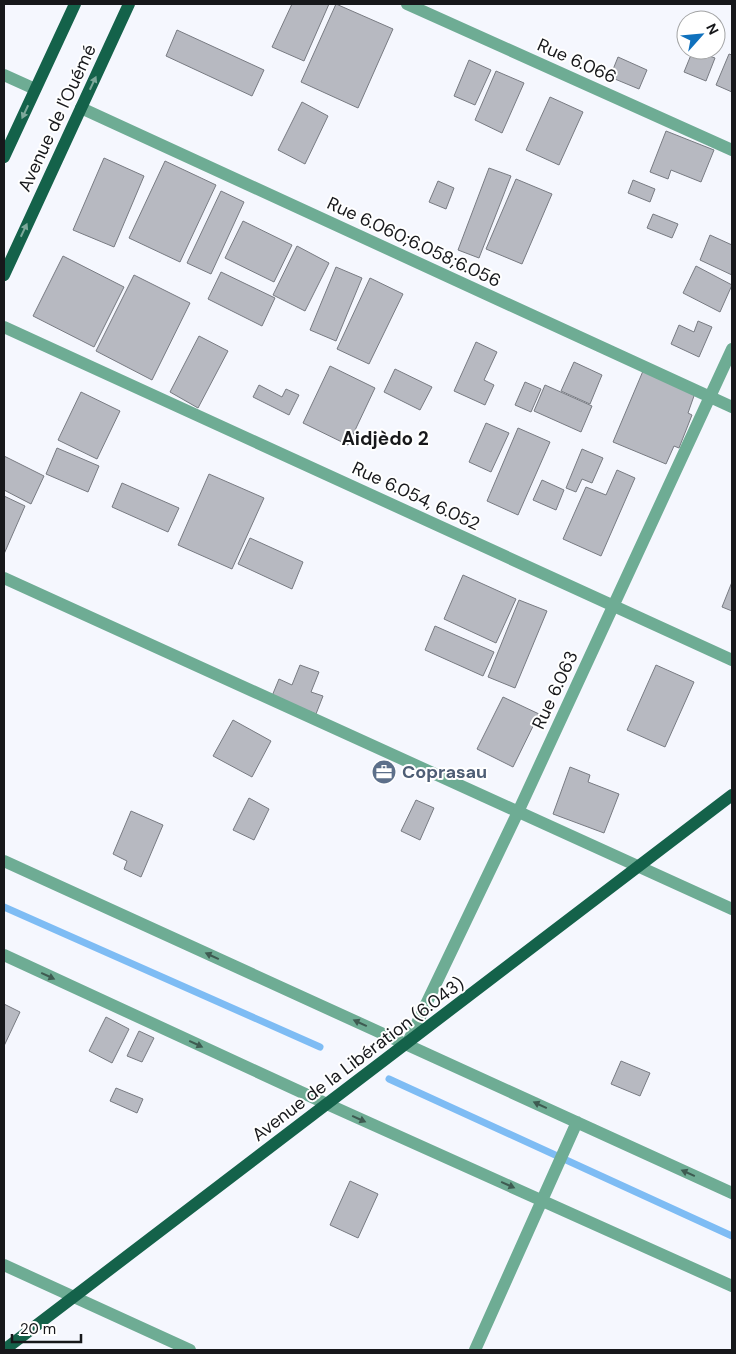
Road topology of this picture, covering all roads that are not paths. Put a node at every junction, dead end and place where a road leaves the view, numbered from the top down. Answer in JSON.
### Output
{"nodes":[{"id":1,"x":75,"y":4,"type":"edge"},
{"id":2,"x":130,"y":4,"type":"edge"},
{"id":3,"x":407,"y":4,"type":"edge"},
{"id":4,"x":4,"y":75,"type":"edge"},
{"id":5,"x":35,"y":89,"type":"junction"},
{"id":6,"x":81,"y":108,"type":"junction"},
{"id":7,"x":732,"y":150,"type":"edge"},
{"id":8,"x":4,"y":158,"type":"edge"},
{"id":9,"x":4,"y":275,"type":"edge"},
{"id":10,"x":4,"y":327,"type":"edge"},
{"id":11,"x":732,"y":349,"type":"edge"},
{"id":12,"x":710,"y":397,"type":"junction"},
{"id":13,"x":732,"y":407,"type":"edge"},
{"id":14,"x":4,"y":578,"type":"edge"},
{"id":15,"x":614,"y":606,"type":"junction"},
{"id":16,"x":732,"y":660,"type":"edge"},
{"id":17,"x":732,"y":795,"type":"edge"},
{"id":18,"x":518,"y":812,"type":"junction"},
{"id":19,"x":4,"y":861,"type":"edge"},
{"id":20,"x":640,"y":866,"type":"junction"},
{"id":21,"x":732,"y":909,"type":"edge"},
{"id":22,"x":4,"y":955,"type":"edge"},
{"id":23,"x":406,"y":1044,"type":"junction"},
{"id":24,"x":327,"y":1104,"type":"junction"},
{"id":25,"x":577,"y":1122,"type":"junction"},
{"id":26,"x":732,"y":1193,"type":"edge"},
{"id":27,"x":542,"y":1200,"type":"junction"},
{"id":28,"x":4,"y":1265,"type":"edge"},
{"id":29,"x":732,"y":1286,"type":"edge"},
{"id":30,"x":74,"y":1297,"type":"junction"},
{"id":31,"x":4,"y":1350,"type":"edge"},
{"id":32,"x":190,"y":1350,"type":"edge"},
{"id":33,"x":475,"y":1350,"type":"edge"}],
"edges":[{"from":1,"to":5,"type":"main road","name":"Avenue de l'Ouémé"},
{"from":6,"to":2,"type":"main road","name":"Avenue de l'Ouémé","one_way":true},
{"from":3,"to":7,"type":"street","name":"Rue 6.066"},
{"from":4,"to":5,"type":"street"},
{"from":5,"to":8,"type":"main road","name":"Avenue de l'Ouémé","one_way":true},
{"from":9,"to":6,"type":"main road","name":"Avenue de l'Ouémé","one_way":true},
{"from":6,"to":12,"type":"street","name":"Rue 6.060;6.058;6.056"},
{"from":10,"to":15,"type":"street","name":"Rue 6.054, 6.052"},
{"from":11,"to":12,"type":"street","name":"Rue 6.063"},
{"from":12,"to":13,"type":"street","name":"Rue 6.060;6.058;6.056"},
{"from":12,"to":15,"type":"street","name":"Rue 6.063"},
{"from":14,"to":18,"type":"street"},
{"from":15,"to":16,"type":"street","name":"Rue 6.054, 6.052"},
{"from":15,"to":18,"type":"street","name":"Rue 6.063"},
{"from":17,"to":20,"type":"main road","name":"Avenue de la Libération (6.043)"},
{"from":18,"to":20,"type":"street"},
{"from":18,"to":23,"type":"street","name":"Rue 6.063"},
{"from":23,"to":19,"type":"street","one_way":true},
{"from":20,"to":21,"type":"street"},
{"from":20,"to":23,"type":"main road","name":"Avenue de la Libération (6.043)"},
{"from":22,"to":24,"type":"street","one_way":true},
{"from":23,"to":24,"type":"main road","name":"Avenue de la Libération (6.043)"},
{"from":25,"to":23,"type":"street","one_way":true},
{"from":24,"to":27,"type":"street","one_way":true},
{"from":24,"to":30,"type":"main road","name":"Avenue de la Libération (6.043)"},
{"from":26,"to":25,"type":"street","one_way":true},
{"from":25,"to":27,"type":"street"},
{"from":27,"to":29,"type":"street"},
{"from":27,"to":33,"type":"street"},
{"from":28,"to":30,"type":"street"},
{"from":30,"to":31,"type":"main road","name":"Avenue de la Libération (6.043)"},
{"from":30,"to":32,"type":"street"}]}
